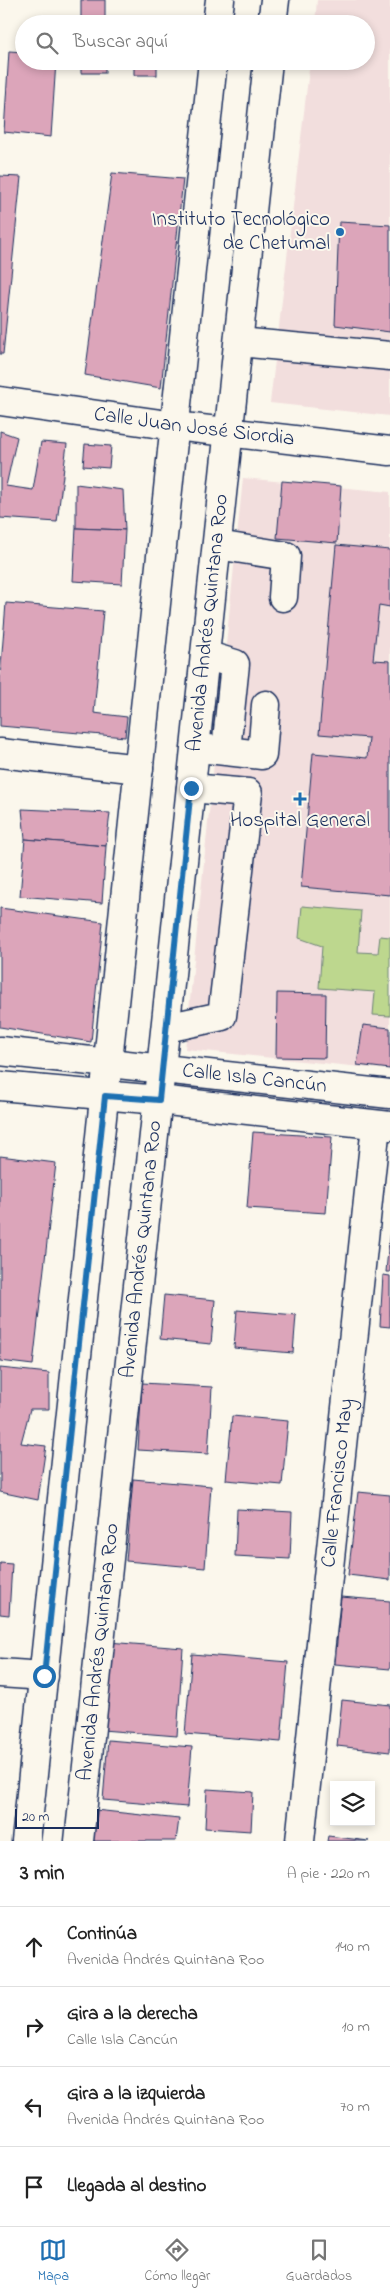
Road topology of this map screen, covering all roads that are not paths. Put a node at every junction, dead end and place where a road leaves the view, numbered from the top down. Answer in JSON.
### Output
{"nodes":[{"id":1,"x":220,"y":0,"type":"edge"},
{"id":2,"x":275,"y":0,"type":"edge"},
{"id":3,"x":218,"y":15,"type":"edge"},
{"id":4,"x":273,"y":15,"type":"edge"},
{"id":5,"x":212,"y":70,"type":"edge"},
{"id":6,"x":267,"y":70,"type":"edge"},
{"id":7,"x":239,"y":342,"type":"junction"},
{"id":8,"x":390,"y":356,"type":"edge"},
{"id":9,"x":0,"y":401,"type":"edge"},
{"id":10,"x":175,"y":426,"type":"junction"},
{"id":11,"x":229,"y":431,"type":"junction"},
{"id":12,"x":390,"y":451,"type":"edge"},
{"id":13,"x":217,"y":545,"type":"junction"},
{"id":14,"x":283,"y":597,"type":"dead end"},
{"id":15,"x":205,"y":655,"type":"junction"},
{"id":16,"x":266,"y":705,"type":"dead end"},
{"id":17,"x":195,"y":749,"type":"junction"},
{"id":18,"x":226,"y":750,"type":"junction"},
{"id":19,"x":0,"y":753,"type":"edge"},
{"id":20,"x":139,"y":769,"type":"junction"},
{"id":21,"x":191,"y":788,"type":"junction"},
{"id":22,"x":166,"y":1028,"type":"junction"},
{"id":23,"x":0,"y":1051,"type":"edge"},
{"id":24,"x":108,"y":1062,"type":"junction"},
{"id":25,"x":162,"y":1068,"type":"junction"},
{"id":26,"x":0,"y":1086,"type":"edge"},
{"id":27,"x":390,"y":1094,"type":"edge"},
{"id":28,"x":105,"y":1096,"type":"junction"},
{"id":29,"x":159,"y":1100,"type":"junction"},
{"id":30,"x":383,"y":1126,"type":"edge"},
{"id":31,"x":0,"y":1673,"type":"edge"},
{"id":32,"x":44,"y":1676,"type":"junction"},
{"id":33,"x":26,"y":1841,"type":"edge"},
{"id":34,"x":79,"y":1841,"type":"edge"},
{"id":35,"x":300,"y":1841,"type":"edge"}],
"edges":[{"from":1,"to":3,"type":"main road"},
{"from":2,"to":4,"type":"main road"},
{"from":5,"to":10,"type":"main road"},
{"from":6,"to":7,"type":"main road","name":"Avenida Andrés Quintana Roo"},
{"from":7,"to":8,"type":"main road"},
{"from":7,"to":11,"type":"main road","name":"Avenida Andrés Quintana Roo"},
{"from":9,"to":10,"type":"main road","name":"Calle Juan José Siordia"},
{"from":10,"to":11,"type":"main road","name":"Calle Juan José Siordia"},
{"from":10,"to":20,"type":"main road"},
{"from":11,"to":12,"type":"main road","name":"Calle Juan José Siordia"},
{"from":11,"to":13,"type":"main road","name":"Avenida Andrés Quintana Roo"},
{"from":13,"to":14,"type":"main road"},
{"from":13,"to":15,"type":"main road","name":"Avenida Andrés Quintana Roo"},
{"from":15,"to":17,"type":"main road","name":"Avenida Andrés Quintana Roo"},
{"from":15,"to":18,"type":"main road"},
{"from":16,"to":18,"type":"main road"},
{"from":17,"to":18,"type":"main road"},
{"from":17,"to":21,"type":"main road","name":"Avenida Andrés Quintana Roo"},
{"from":19,"to":20,"type":"main road"},
{"from":20,"to":24,"type":"main road"},
{"from":21,"to":22,"type":"main road","name":"Avenida Andrés Quintana Roo"},
{"from":21,"to":22,"type":"main road"},
{"from":22,"to":25,"type":"main road","name":"Avenida Andrés Quintana Roo"},
{"from":23,"to":24,"type":"main road","name":"Calle Isla Cancún"},
{"from":24,"to":25,"type":"main road","name":"Calle Isla Cancún"},
{"from":24,"to":28,"type":"main road"},
{"from":25,"to":27,"type":"main road","name":"Calle Isla Cancún"},
{"from":25,"to":29,"type":"main road","name":"Avenida Andrés Quintana Roo"},
{"from":26,"to":28,"type":"main road","name":"Calle Isla Cancún"},
{"from":28,"to":29,"type":"main road","name":"Calle Isla Cancún"},
{"from":28,"to":32,"type":"main road"},
{"from":29,"to":30,"type":"main road","name":"Calle Isla Cancún"},
{"from":29,"to":34,"type":"main road","name":"Avenida Andrés Quintana Roo"},
{"from":30,"to":35,"type":"main road","name":"Calle Francisco May"},
{"from":31,"to":32,"type":"main road"},
{"from":32,"to":33,"type":"main road"}]}
